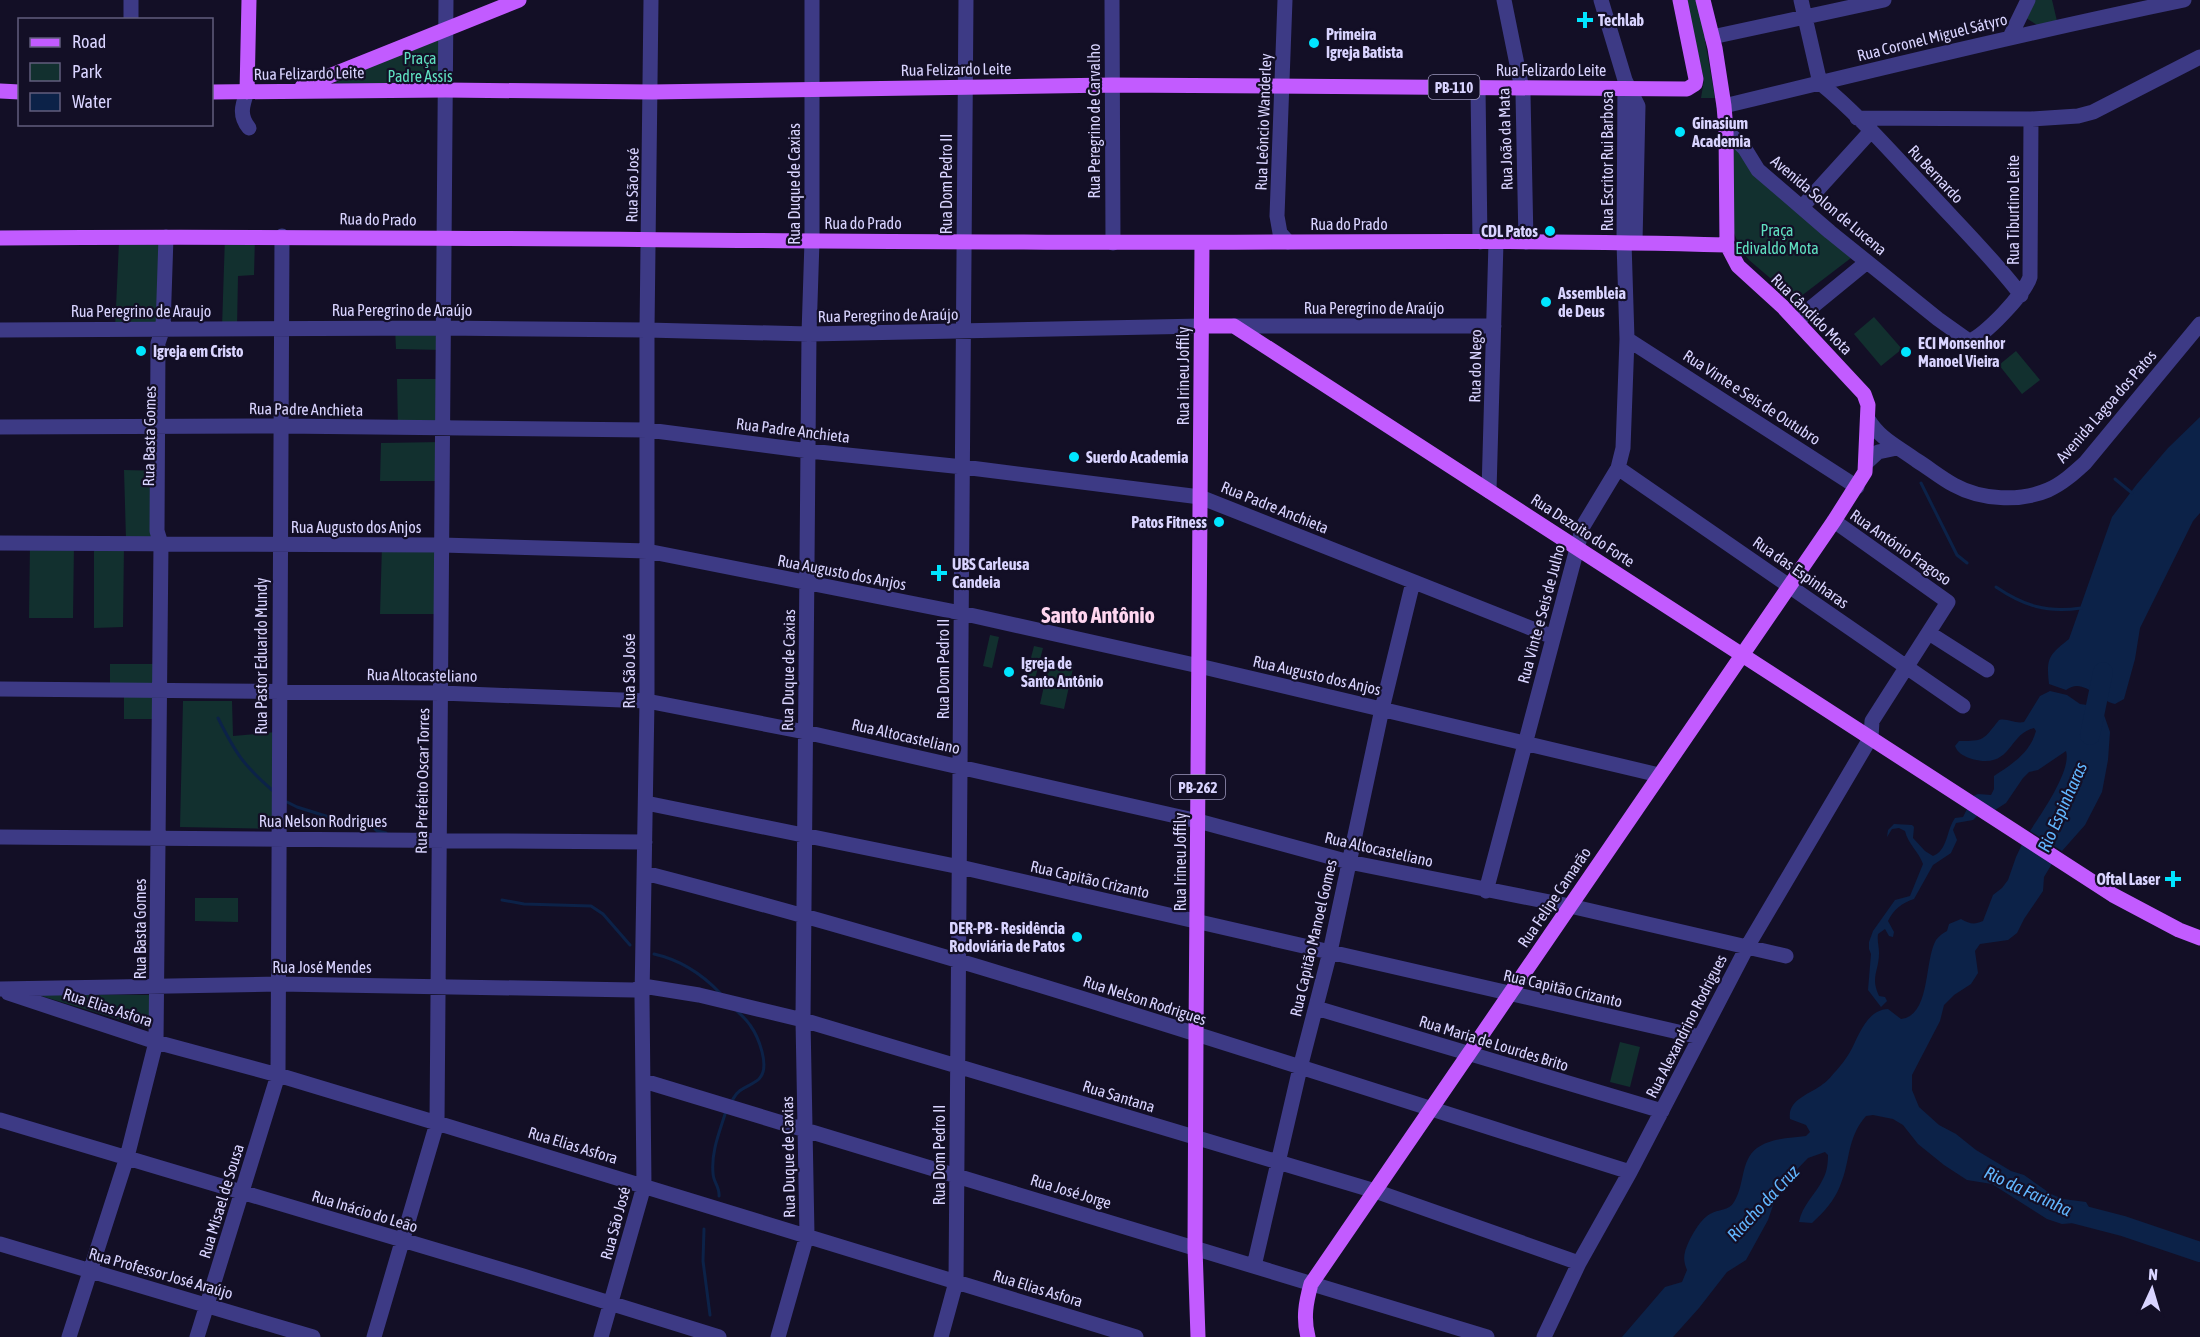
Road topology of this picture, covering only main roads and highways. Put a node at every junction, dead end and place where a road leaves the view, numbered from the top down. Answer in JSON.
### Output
{"nodes":[{"id":1,"x":249,"y":0,"type":"edge"},
{"id":2,"x":519,"y":0,"type":"edge"},
{"id":3,"x":1680,"y":0,"type":"edge"},
{"id":4,"x":1703,"y":0,"type":"edge"},
{"id":5,"x":294,"y":91,"type":"junction"},
{"id":6,"x":0,"y":92,"type":"edge"},
{"id":7,"x":18,"y":92,"type":"edge"},
{"id":8,"x":213,"y":92,"type":"edge"},
{"id":9,"x":247,"y":92,"type":"junction"},
{"id":10,"x":0,"y":238,"type":"edge"},
{"id":11,"x":1202,"y":243,"type":"junction"},
{"id":12,"x":1726,"y":245,"type":"junction"},
{"id":13,"x":1202,"y":326,"type":"junction"},
{"id":14,"x":1234,"y":326,"type":"joint"},
{"id":15,"x":1857,"y":487,"type":"joint"},
{"id":16,"x":1742,"y":654,"type":"junction"},
{"id":17,"x":2200,"y":938,"type":"edge"},
{"id":18,"x":1198,"y":1337,"type":"edge"},
{"id":19,"x":1308,"y":1337,"type":"edge"}],
"edges":[{"from":1,"to":9,"type":"main road"},
{"from":2,"to":5,"type":"main road"},
{"from":3,"to":5,"type":"main road","name":"Rua Felizardo Leite","number":"PB-110"},
{"from":4,"to":12,"type":"main road"},
{"from":5,"to":9,"type":"main road","name":"Rua Felizardo Leite"},
{"from":6,"to":7,"type":"main road"},
{"from":8,"to":9,"type":"main road","name":"Rua Felizardo Leite"},
{"from":10,"to":11,"type":"main road","name":"Rua do Prado"},
{"from":11,"to":12,"type":"main road","name":"Rua do Prado"},
{"from":11,"to":13,"type":"main road","name":"Rua Irineu Joffily","number":"PB-262"},
{"from":12,"to":15,"type":"main road","name":"Rua Cândido Mota"},
{"from":13,"to":14,"type":"main road","name":"Rua Peregrino de Araújo"},
{"from":13,"to":18,"type":"main road","name":"Rua Irineu Joffily","number":"PB-262"},
{"from":14,"to":16,"type":"main road","name":"Rua Dezoito do Forte"},
{"from":15,"to":16,"type":"main road","name":"Rua Felipe Camarão"},
{"from":16,"to":17,"type":"main road","name":"Rua Dezoito do Forte"},
{"from":16,"to":19,"type":"main road","name":"Rua Felipe Camarão"}]}
